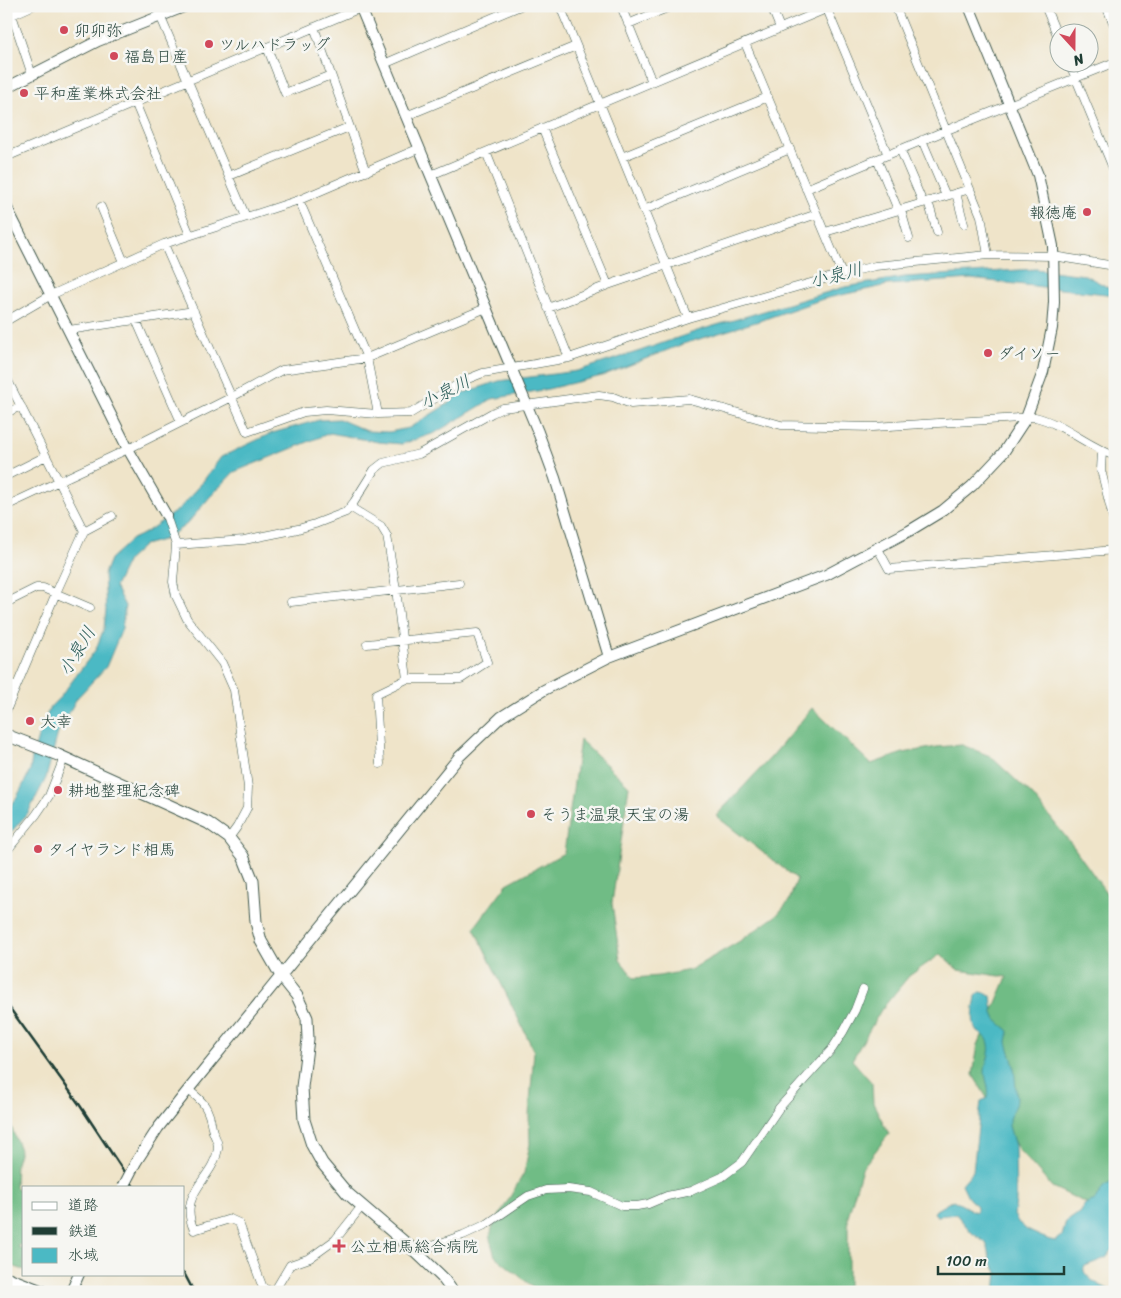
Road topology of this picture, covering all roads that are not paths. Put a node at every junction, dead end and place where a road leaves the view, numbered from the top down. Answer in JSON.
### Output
{"nodes":[{"id":1,"x":9,"y":6,"type":"edge"},
{"id":2,"x":32,"y":6,"type":"edge"},
{"id":3,"x":186,"y":6,"type":"edge"},
{"id":4,"x":520,"y":6,"type":"edge"},
{"id":5,"x":560,"y":6,"type":"edge"},
{"id":6,"x":621,"y":6,"type":"edge"},
{"id":7,"x":672,"y":6,"type":"edge"},
{"id":8,"x":771,"y":6,"type":"edge"},
{"id":9,"x":895,"y":6,"type":"edge"},
{"id":10,"x":969,"y":6,"type":"edge"},
{"id":11,"x":1045,"y":6,"type":"edge"},
{"id":12,"x":1106,"y":6,"type":"edge"},
{"id":13,"x":362,"y":7,"type":"edge"},
{"id":14,"x":830,"y":8,"type":"edge"},
{"id":15,"x":158,"y":11,"type":"edge"},
{"id":16,"x":12,"y":15,"type":"junction"},
{"id":17,"x":1052,"y":22,"type":"edge"},
{"id":18,"x":628,"y":24,"type":"junction"},
{"id":19,"x":1115,"y":27,"type":"edge"},
{"id":20,"x":314,"y":28,"type":"junction"},
{"id":21,"x":780,"y":28,"type":"junction"},
{"id":22,"x":745,"y":43,"type":"junction"},
{"id":23,"x":576,"y":46,"type":"junction"},
{"id":24,"x":267,"y":47,"type":"junction"},
{"id":25,"x":1115,"y":62,"type":"edge"},
{"id":26,"x":384,"y":64,"type":"junction"},
{"id":27,"x":1073,"y":72,"type":"edge"},
{"id":28,"x":32,"y":75,"type":"junction"},
{"id":29,"x":331,"y":75,"type":"junction"},
{"id":30,"x":1076,"y":78,"type":"junction"},
{"id":31,"x":188,"y":80,"type":"junction"},
{"id":32,"x":652,"y":82,"type":"junction"},
{"id":33,"x":6,"y":88,"type":"edge"},
{"id":34,"x":768,"y":97,"type":"junction"},
{"id":35,"x":135,"y":102,"type":"junction"},
{"id":36,"x":599,"y":104,"type":"junction"},
{"id":37,"x":1010,"y":105,"type":"junction"},
{"id":38,"x":406,"y":116,"type":"junction"},
{"id":39,"x":350,"y":127,"type":"junction"},
{"id":40,"x":542,"y":128,"type":"junction"},
{"id":41,"x":947,"y":130,"type":"junction"},
{"id":42,"x":922,"y":140,"type":"junction"},
{"id":43,"x":420,"y":148,"type":"junction"},
{"id":44,"x":790,"y":149,"type":"junction"},
{"id":45,"x":900,"y":149,"type":"junction"},
{"id":46,"x":486,"y":152,"type":"junction"},
{"id":47,"x":888,"y":154,"type":"junction"},
{"id":48,"x":6,"y":157,"type":"edge"},
{"id":49,"x":622,"y":158,"type":"junction"},
{"id":50,"x":877,"y":159,"type":"junction"},
{"id":51,"x":366,"y":172,"type":"junction"},
{"id":52,"x":1115,"y":173,"type":"edge"},
{"id":53,"x":431,"y":175,"type":"junction"},
{"id":54,"x":229,"y":176,"type":"junction"},
{"id":55,"x":806,"y":189,"type":"junction"},
{"id":56,"x":970,"y":189,"type":"junction"},
{"id":57,"x":956,"y":193,"type":"junction"},
{"id":58,"x":946,"y":196,"type":"junction"},
{"id":59,"x":300,"y":200,"type":"junction"},
{"id":60,"x":925,"y":202,"type":"junction"},
{"id":61,"x":6,"y":206,"type":"edge"},
{"id":62,"x":101,"y":207,"type":"dead end"},
{"id":63,"x":644,"y":210,"type":"junction"},
{"id":64,"x":900,"y":210,"type":"junction"},
{"id":65,"x":817,"y":214,"type":"junction"},
{"id":66,"x":246,"y":217,"type":"junction"},
{"id":67,"x":964,"y":224,"type":"dead end"},
{"id":68,"x":824,"y":232,"type":"junction"},
{"id":69,"x":937,"y":232,"type":"dead end"},
{"id":70,"x":190,"y":235,"type":"junction"},
{"id":71,"x":909,"y":238,"type":"dead end"},
{"id":72,"x":164,"y":244,"type":"junction"},
{"id":73,"x":988,"y":255,"type":"junction"},
{"id":74,"x":1053,"y":261,"type":"junction"},
{"id":75,"x":124,"y":262,"type":"junction"},
{"id":76,"x":667,"y":266,"type":"junction"},
{"id":77,"x":1115,"y":266,"type":"edge"},
{"id":78,"x":842,"y":274,"type":"junction"},
{"id":79,"x":608,"y":285,"type":"junction"},
{"id":80,"x":51,"y":295,"type":"junction"},
{"id":81,"x":486,"y":308,"type":"junction"},
{"id":82,"x":548,"y":308,"type":"junction"},
{"id":83,"x":194,"y":311,"type":"junction"},
{"id":84,"x":688,"y":318,"type":"junction"},
{"id":85,"x":136,"y":320,"type":"junction"},
{"id":86,"x":6,"y":321,"type":"edge"},
{"id":87,"x":69,"y":330,"type":"junction"},
{"id":88,"x":367,"y":358,"type":"junction"},
{"id":89,"x":569,"y":358,"type":"junction"},
{"id":90,"x":511,"y":368,"type":"junction"},
{"id":91,"x":6,"y":377,"type":"edge"},
{"id":92,"x":232,"y":397,"type":"junction"},
{"id":93,"x":527,"y":405,"type":"junction"},
{"id":94,"x":21,"y":406,"type":"junction"},
{"id":95,"x":6,"y":413,"type":"edge"},
{"id":96,"x":378,"y":414,"type":"junction"},
{"id":97,"x":1026,"y":418,"type":"junction"},
{"id":98,"x":181,"y":422,"type":"junction"},
{"id":99,"x":128,"y":449,"type":"junction"},
{"id":100,"x":1102,"y":451,"type":"junction"},
{"id":101,"x":46,"y":456,"type":"junction"},
{"id":102,"x":1115,"y":456,"type":"edge"},
{"id":103,"x":6,"y":476,"type":"edge"},
{"id":104,"x":58,"y":480,"type":"junction"},
{"id":105,"x":6,"y":506,"type":"edge"},
{"id":106,"x":350,"y":507,"type":"junction"},
{"id":107,"x":166,"y":515,"type":"joint"},
{"id":108,"x":112,"y":516,"type":"dead end"},
{"id":109,"x":1115,"y":526,"type":"edge"},
{"id":110,"x":84,"y":531,"type":"junction"},
{"id":111,"x":175,"y":543,"type":"junction"},
{"id":112,"x":877,"y":547,"type":"junction"},
{"id":113,"x":1115,"y":550,"type":"edge"},
{"id":114,"x":458,"y":583,"type":"dead end"},
{"id":115,"x":396,"y":589,"type":"junction"},
{"id":116,"x":56,"y":593,"type":"junction"},
{"id":117,"x":291,"y":602,"type":"dead end"},
{"id":118,"x":6,"y":603,"type":"edge"},
{"id":119,"x":90,"y":608,"type":"dead end"},
{"id":120,"x":402,"y":640,"type":"junction"},
{"id":121,"x":368,"y":644,"type":"dead end"},
{"id":122,"x":609,"y":657,"type":"junction"},
{"id":123,"x":407,"y":679,"type":"junction"},
{"id":124,"x":6,"y":682,"type":"edge"},
{"id":125,"x":16,"y":687,"type":"junction"},
{"id":126,"x":6,"y":711,"type":"edge"},
{"id":127,"x":6,"y":735,"type":"edge"},
{"id":128,"x":61,"y":757,"type":"junction"},
{"id":129,"x":380,"y":764,"type":"dead end"},
{"id":130,"x":229,"y":838,"type":"junction"},
{"id":131,"x":6,"y":852,"type":"edge"},
{"id":132,"x":280,"y":976,"type":"junction"},
{"id":133,"x":863,"y":989,"type":"dead end"},
{"id":134,"x":188,"y":1090,"type":"junction"},
{"id":135,"x":123,"y":1186,"type":"edge"},
{"id":136,"x":362,"y":1206,"type":"junction"},
{"id":137,"x":416,"y":1252,"type":"junction"},
{"id":138,"x":78,"y":1276,"type":"edge"},
{"id":139,"x":6,"y":1277,"type":"edge"},
{"id":140,"x":44,"y":1292,"type":"edge"},
{"id":141,"x":71,"y":1292,"type":"edge"},
{"id":142,"x":273,"y":1292,"type":"edge"},
{"id":143,"x":453,"y":1292,"type":"edge"}],
"edges":[{"from":1,"to":16,"type":"street"},
{"from":2,"to":16,"type":"street"},
{"from":3,"to":15,"type":"street"},
{"from":4,"to":26,"type":"street"},
{"from":5,"to":23,"type":"street"},
{"from":6,"to":18,"type":"street"},
{"from":7,"to":18,"type":"street"},
{"from":8,"to":21,"type":"street"},
{"from":9,"to":41,"type":"street"},
{"from":10,"to":37,"type":"street"},
{"from":11,"to":17,"type":"street"},
{"from":12,"to":19,"type":"street"},
{"from":13,"to":20,"type":"street"},
{"from":13,"to":26,"type":"street"},
{"from":14,"to":21,"type":"street"},
{"from":14,"to":47,"type":"street"},
{"from":15,"to":28,"type":"street"},
{"from":15,"to":31,"type":"street"},
{"from":16,"to":28,"type":"street"},
{"from":18,"to":32,"type":"street"},
{"from":20,"to":24,"type":"street"},
{"from":20,"to":29,"type":"street"},
{"from":21,"to":22,"type":"street"},
{"from":22,"to":32,"type":"street"},
{"from":22,"to":34,"type":"street"},
{"from":23,"to":36,"type":"street"},
{"from":23,"to":38,"type":"street"},
{"from":24,"to":29,"type":"street"},
{"from":24,"to":31,"type":"street"},
{"from":25,"to":30,"type":"street"},
{"from":26,"to":38,"type":"street"},
{"from":27,"to":30,"type":"street"},
{"from":28,"to":33,"type":"street"},
{"from":29,"to":39,"type":"street"},
{"from":30,"to":37,"type":"street"},
{"from":30,"to":52,"type":"street"},
{"from":31,"to":35,"type":"street"},
{"from":31,"to":54,"type":"street"},
{"from":32,"to":36,"type":"street"},
{"from":34,"to":44,"type":"street"},
{"from":34,"to":49,"type":"street"},
{"from":35,"to":48,"type":"street"},
{"from":35,"to":70,"type":"street"},
{"from":36,"to":40,"type":"street"},
{"from":36,"to":49,"type":"street"},
{"from":37,"to":41,"type":"street"},
{"from":37,"to":74,"type":"street"},
{"from":38,"to":43,"type":"street"},
{"from":39,"to":51,"type":"street"},
{"from":39,"to":54,"type":"street"},
{"from":40,"to":46,"type":"street"},
{"from":40,"to":79,"type":"street"},
{"from":41,"to":42,"type":"street"},
{"from":41,"to":56,"type":"street"},
{"from":42,"to":45,"type":"street"},
{"from":42,"to":58,"type":"street"},
{"from":43,"to":51,"type":"street"},
{"from":43,"to":53,"type":"street"},
{"from":44,"to":55,"type":"street"},
{"from":44,"to":63,"type":"street"},
{"from":45,"to":47,"type":"street"},
{"from":45,"to":60,"type":"street"},
{"from":46,"to":53,"type":"street"},
{"from":46,"to":82,"type":"street"},
{"from":47,"to":50,"type":"street"},
{"from":49,"to":63,"type":"street"},
{"from":50,"to":55,"type":"street"},
{"from":50,"to":64,"type":"street"},
{"from":51,"to":59,"type":"street"},
{"from":53,"to":81,"type":"street"},
{"from":54,"to":66,"type":"street"},
{"from":55,"to":65,"type":"street"},
{"from":56,"to":57,"type":"street"},
{"from":56,"to":73,"type":"street"},
{"from":57,"to":58,"type":"street"},
{"from":57,"to":67,"type":"street"},
{"from":58,"to":60,"type":"street"},
{"from":59,"to":66,"type":"street"},
{"from":59,"to":88,"type":"street"},
{"from":60,"to":64,"type":"street"},
{"from":60,"to":69,"type":"street"},
{"from":61,"to":80,"type":"street"},
{"from":62,"to":75,"type":"street"},
{"from":63,"to":76,"type":"street"},
{"from":64,"to":68,"type":"street"},
{"from":64,"to":71,"type":"street"},
{"from":65,"to":68,"type":"street"},
{"from":65,"to":76,"type":"street"},
{"from":66,"to":70,"type":"street"},
{"from":68,"to":78,"type":"street"},
{"from":70,"to":72,"type":"street"},
{"from":72,"to":75,"type":"street"},
{"from":72,"to":83,"type":"street"},
{"from":73,"to":74,"type":"street"},
{"from":73,"to":78,"type":"street"},
{"from":74,"to":77,"type":"street"},
{"from":74,"to":97,"type":"street"},
{"from":75,"to":80,"type":"street"},
{"from":76,"to":79,"type":"street"},
{"from":76,"to":84,"type":"street"},
{"from":78,"to":84,"type":"street"},
{"from":79,"to":82,"type":"street"},
{"from":80,"to":86,"type":"street"},
{"from":80,"to":87,"type":"street"},
{"from":81,"to":88,"type":"street"},
{"from":81,"to":90,"type":"street"},
{"from":82,"to":89,"type":"street"},
{"from":83,"to":85,"type":"street"},
{"from":83,"to":92,"type":"street"},
{"from":84,"to":89,"type":"street"},
{"from":85,"to":87,"type":"street"},
{"from":85,"to":98,"type":"street"},
{"from":87,"to":99,"type":"street"},
{"from":88,"to":92,"type":"street"},
{"from":88,"to":96,"type":"street"},
{"from":89,"to":90,"type":"street"},
{"from":90,"to":93,"type":"street"},
{"from":90,"to":96,"type":"street"},
{"from":91,"to":94,"type":"street"},
{"from":92,"to":96,"type":"street"},
{"from":92,"to":98,"type":"street"},
{"from":93,"to":97,"type":"street"},
{"from":93,"to":106,"type":"street"},
{"from":93,"to":122,"type":"street"},
{"from":94,"to":95,"type":"street"},
{"from":94,"to":101,"type":"street"},
{"from":97,"to":100,"type":"street"},
{"from":97,"to":112,"type":"street"},
{"from":98,"to":99,"type":"street"},
{"from":99,"to":104,"type":"street"},
{"from":99,"to":107,"type":"street"},
{"from":100,"to":102,"type":"street"},
{"from":100,"to":109,"type":"street"},
{"from":101,"to":103,"type":"street"},
{"from":101,"to":104,"type":"street"},
{"from":104,"to":105,"type":"street"},
{"from":104,"to":110,"type":"street"},
{"from":106,"to":111,"type":"street"},
{"from":106,"to":115,"type":"street"},
{"from":107,"to":111,"type":"street"},
{"from":108,"to":110,"type":"street"},
{"from":110,"to":116,"type":"street"},
{"from":111,"to":130,"type":"street"},
{"from":112,"to":113,"type":"street"},
{"from":112,"to":122,"type":"street"},
{"from":114,"to":115,"type":"street"},
{"from":115,"to":117,"type":"street"},
{"from":115,"to":120,"type":"street"},
{"from":116,"to":118,"type":"street"},
{"from":116,"to":119,"type":"street"},
{"from":116,"to":125,"type":"street"},
{"from":120,"to":121,"type":"street"},
{"from":120,"to":123,"type":"street"},
{"from":120,"to":123,"type":"street"},
{"from":122,"to":132,"type":"street"},
{"from":123,"to":129,"type":"street"},
{"from":124,"to":125,"type":"street"},
{"from":125,"to":126,"type":"street"},
{"from":127,"to":128,"type":"main road"},
{"from":128,"to":130,"type":"main road"},
{"from":128,"to":131,"type":"street"},
{"from":130,"to":132,"type":"main road"},
{"from":132,"to":134,"type":"street"},
{"from":132,"to":136,"type":"main road"},
{"from":133,"to":137,"type":"street"},
{"from":134,"to":135,"type":"street","bridge":true},
{"from":134,"to":142,"type":"street"},
{"from":136,"to":137,"type":"main road"},
{"from":136,"to":142,"type":"street"},
{"from":137,"to":143,"type":"main road"},
{"from":138,"to":141,"type":"street"},
{"from":139,"to":140,"type":"main road"}]}
